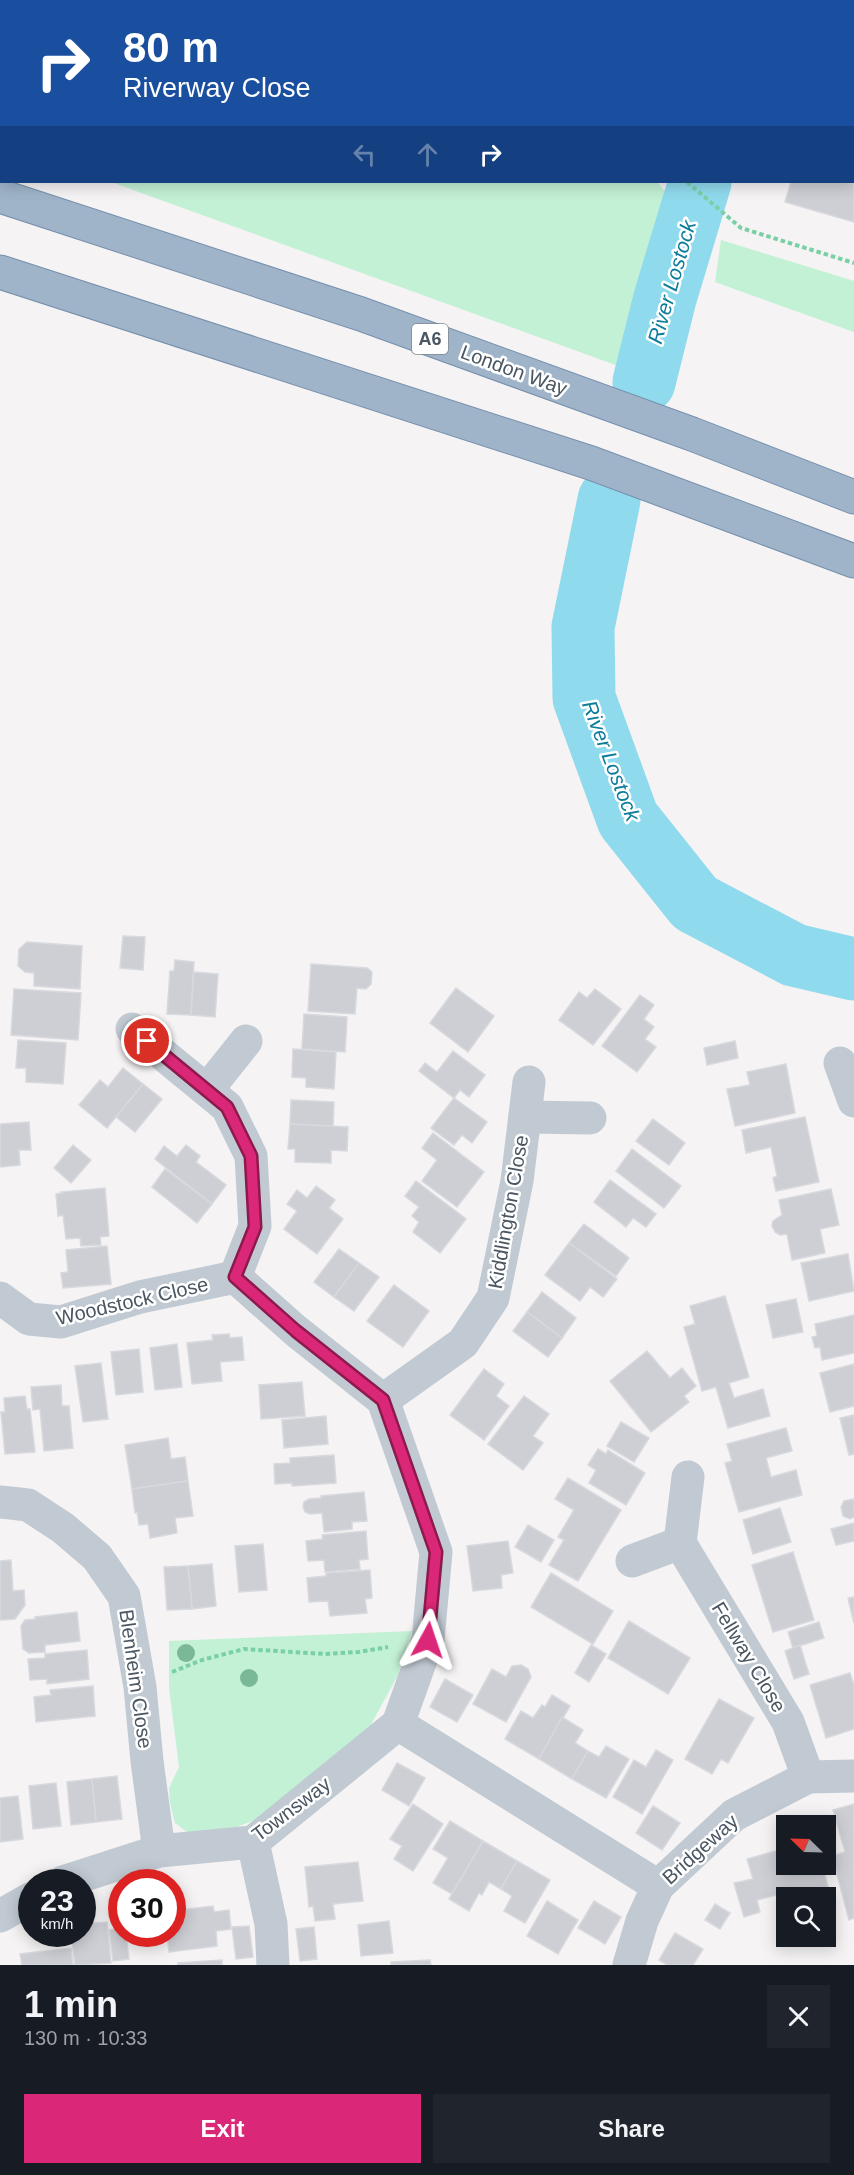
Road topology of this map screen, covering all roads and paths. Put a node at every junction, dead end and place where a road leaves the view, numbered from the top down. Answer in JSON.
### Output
{"nodes":[{"id":1,"x":688,"y":183,"type":"edge"},
{"id":2,"x":0,"y":196,"type":"edge"},
{"id":3,"x":854,"y":262,"type":"edge"},
{"id":4,"x":0,"y":272,"type":"edge"},
{"id":5,"x":854,"y":497,"type":"edge"},
{"id":6,"x":854,"y":561,"type":"edge"},
{"id":7,"x":132,"y":1029,"type":"dead end"},
{"id":8,"x":246,"y":1041,"type":"dead end"},
{"id":9,"x":840,"y":1063,"type":"dead end"},
{"id":10,"x":529,"y":1083,"type":"dead end"},
{"id":11,"x":207,"y":1090,"type":"junction"},
{"id":12,"x":854,"y":1101,"type":"edge"},
{"id":13,"x":525,"y":1117,"type":"junction"},
{"id":14,"x":590,"y":1118,"type":"dead end"},
{"id":15,"x":235,"y":1277,"type":"junction"},
{"id":16,"x":0,"y":1298,"type":"edge"},
{"id":17,"x":383,"y":1400,"type":"junction"},
{"id":18,"x":688,"y":1477,"type":"dead end"},
{"id":19,"x":0,"y":1502,"type":"edge"},
{"id":20,"x":680,"y":1543,"type":"junction"},
{"id":21,"x":632,"y":1561,"type":"dead end"},
{"id":22,"x":428,"y":1640,"type":"junction"},
{"id":23,"x":140,"y":1684,"type":"junction"},
{"id":24,"x":398,"y":1724,"type":"junction"},
{"id":25,"x":854,"y":1776,"type":"edge"},
{"id":26,"x":808,"y":1777,"type":"junction"},
{"id":27,"x":254,"y":1842,"type":"junction"},
{"id":28,"x":159,"y":1851,"type":"junction"},
{"id":29,"x":96,"y":1871,"type":"edge"},
{"id":30,"x":658,"y":1886,"type":"junction"},
{"id":31,"x":18,"y":1906,"type":"edge"},
{"id":32,"x":0,"y":1916,"type":"edge"},
{"id":33,"x":273,"y":1965,"type":"edge"},
{"id":34,"x":629,"y":1965,"type":"edge"}],
"edges":[{"from":1,"to":3,"type":"path"},
{"from":2,"to":5,"type":"highway","name":"London Way","number":"A6"},
{"from":4,"to":6,"type":"highway"},
{"from":7,"to":11,"type":"street"},
{"from":8,"to":11,"type":"street"},
{"from":9,"to":12,"type":"street"},
{"from":10,"to":13,"type":"street","name":"Kiddlington Close"},
{"from":11,"to":15,"type":"street"},
{"from":13,"to":14,"type":"street","name":"Kiddlington Close"},
{"from":13,"to":17,"type":"street","name":"Kiddlington Close"},
{"from":15,"to":16,"type":"street","name":"Woodstock Close"},
{"from":15,"to":17,"type":"street"},
{"from":17,"to":22,"type":"street"},
{"from":18,"to":20,"type":"street"},
{"from":19,"to":23,"type":"street","name":"Blenheim Close"},
{"from":20,"to":21,"type":"street"},
{"from":20,"to":26,"type":"street","name":"Fellway Close"},
{"from":22,"to":23,"type":"path"},
{"from":22,"to":24,"type":"street"},
{"from":23,"to":28,"type":"street","name":"Blenheim Close"},
{"from":24,"to":27,"type":"street","name":"Townsway"},
{"from":24,"to":30,"type":"street"},
{"from":25,"to":26,"type":"street","name":"Bridgeway"},
{"from":26,"to":30,"type":"street","name":"Bridgeway"},
{"from":27,"to":28,"type":"street","name":"Townsway"},
{"from":27,"to":33,"type":"street"},
{"from":28,"to":29,"type":"street","name":"Townsway"},
{"from":30,"to":34,"type":"street","name":"Bridgeway"},
{"from":31,"to":32,"type":"street"}]}
